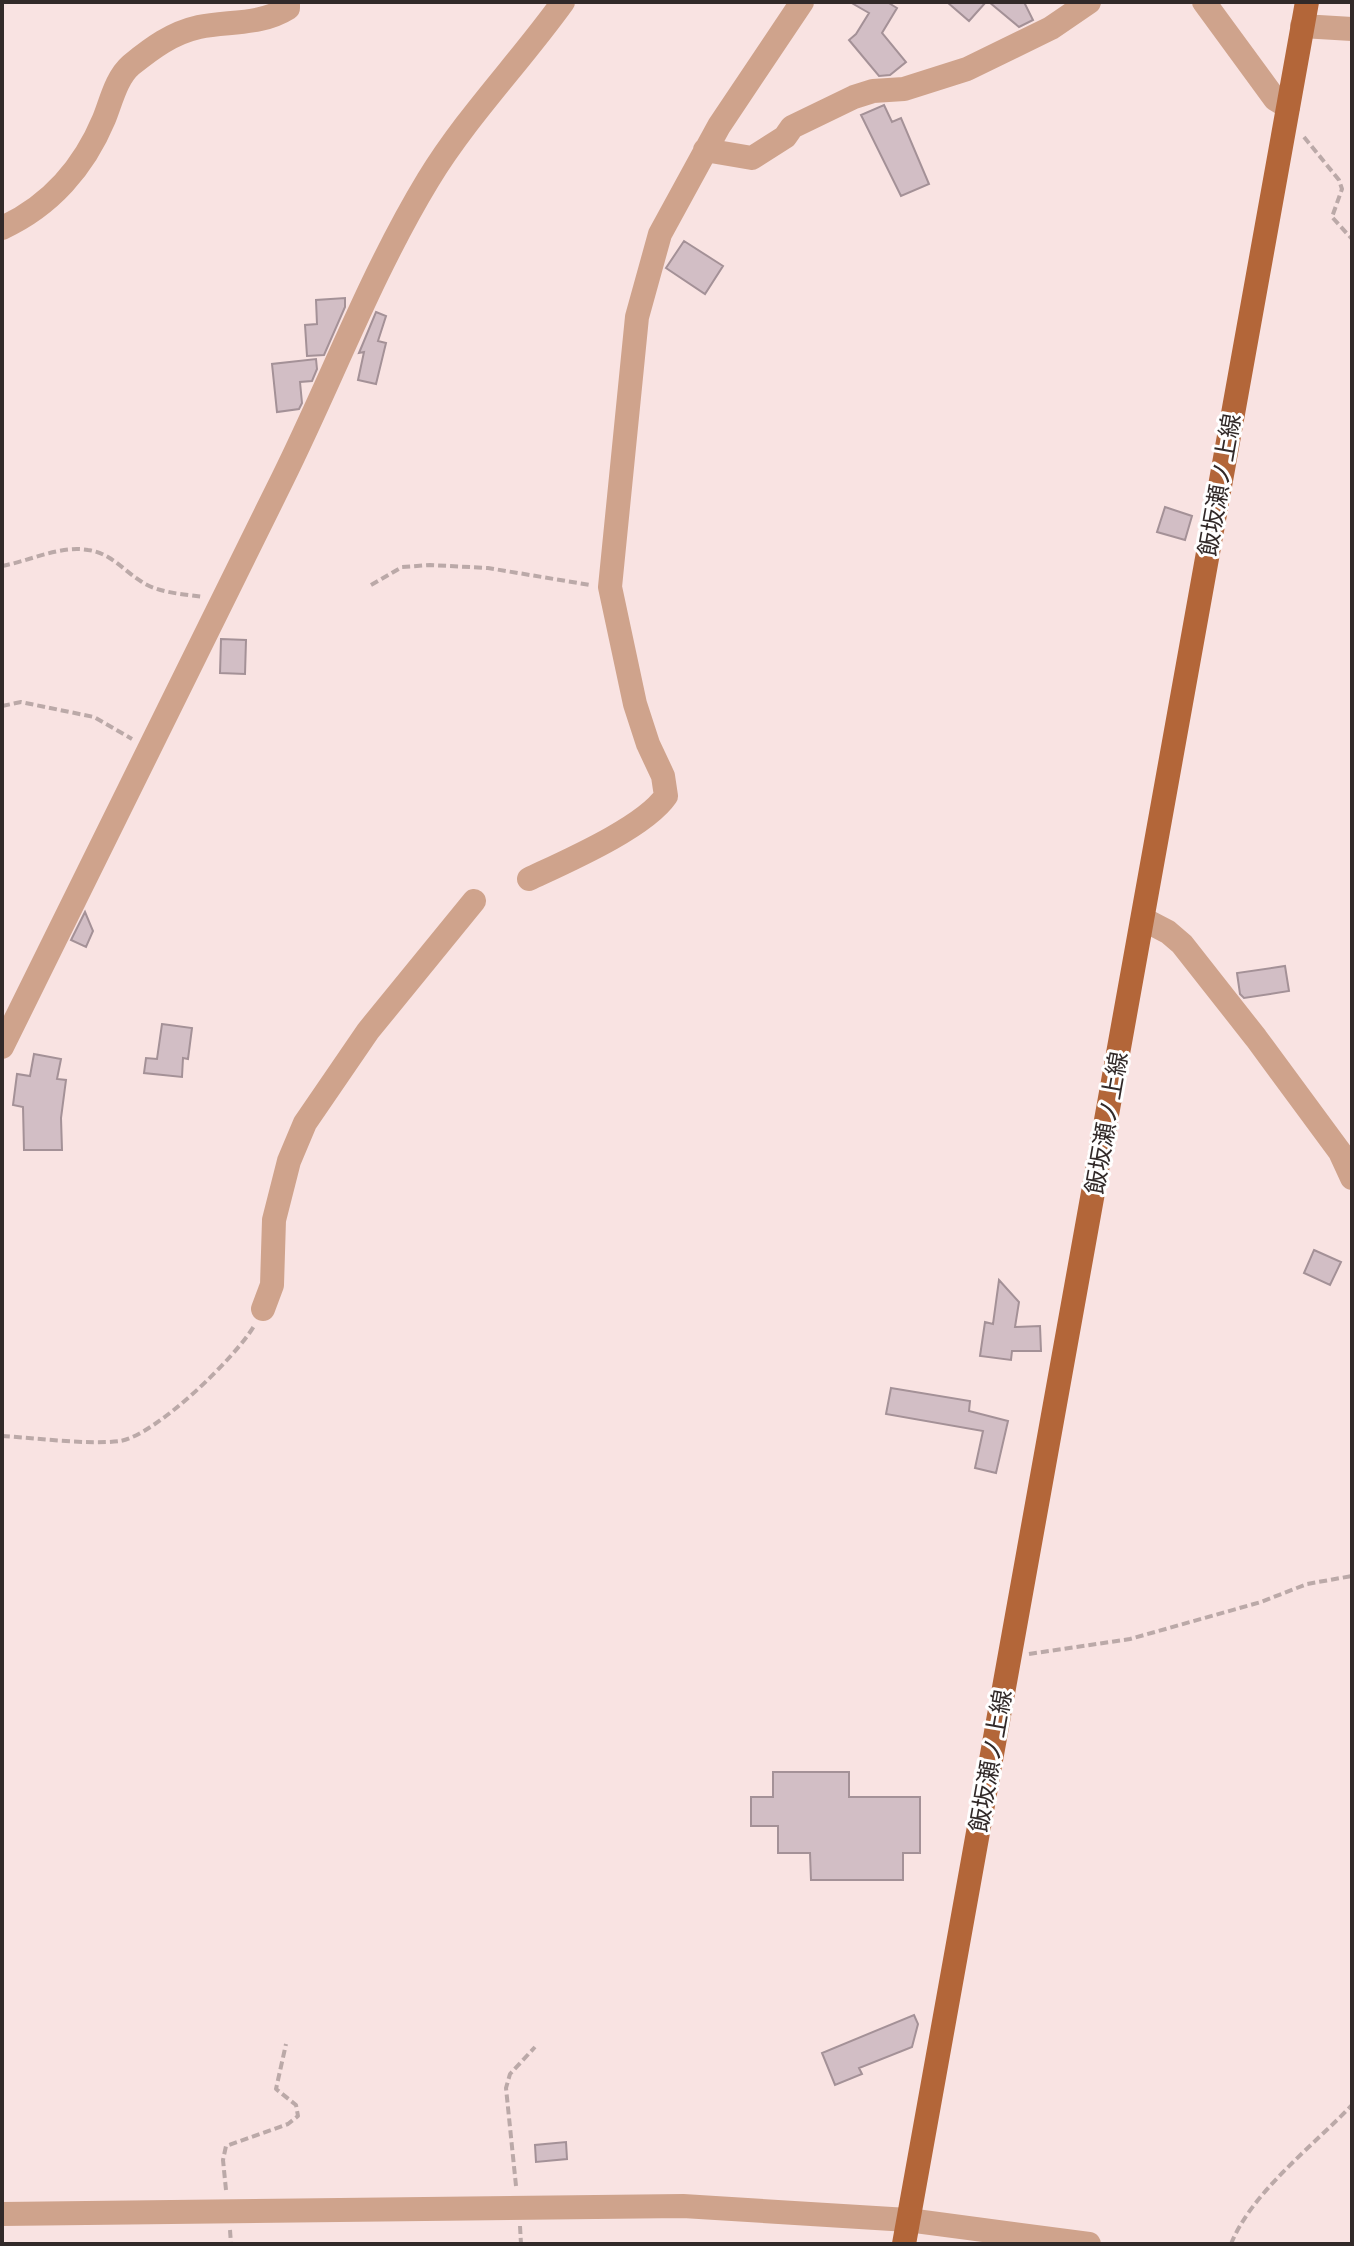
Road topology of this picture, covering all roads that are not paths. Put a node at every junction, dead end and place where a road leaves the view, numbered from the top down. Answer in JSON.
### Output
{"nodes":[{"id":1,"x":288,"y":2,"type":"edge"},
{"id":2,"x":563,"y":2,"type":"edge"},
{"id":3,"x":802,"y":2,"type":"edge"},
{"id":4,"x":1089,"y":2,"type":"edge"},
{"id":5,"x":1204,"y":2,"type":"edge"},
{"id":6,"x":1304,"y":14,"type":"edge"},
{"id":7,"x":1352,"y":29,"type":"edge"},
{"id":8,"x":1286,"y":117,"type":"junction"},
{"id":9,"x":705,"y":150,"type":"junction"},
{"id":10,"x":2,"y":228,"type":"edge"},
{"id":11,"x":529,"y":879,"type":"dead end"},
{"id":12,"x":474,"y":901,"type":"dead end"},
{"id":13,"x":1143,"y":919,"type":"junction"},
{"id":14,"x":2,"y":1047,"type":"edge"},
{"id":15,"x":1352,"y":1178,"type":"edge"},
{"id":16,"x":263,"y":1309,"type":"road end"},
{"id":17,"x":2,"y":2214,"type":"edge"},
{"id":18,"x":906,"y":2232,"type":"edge"},
{"id":19,"x":1089,"y":2244,"type":"edge"}],
"edges":[{"from":1,"to":10,"type":"street"},
{"from":2,"to":14,"type":"street"},
{"from":3,"to":9,"type":"street"},
{"from":4,"to":9,"type":"street"},
{"from":5,"to":8,"type":"street"},
{"from":6,"to":7,"type":"street"},
{"from":6,"to":8,"type":"main road","name":"飯坂瀬ノ上線"},
{"from":8,"to":13,"type":"main road","name":"飯坂瀬ノ上線"},
{"from":9,"to":11,"type":"street"},
{"from":12,"to":16,"type":"street"},
{"from":13,"to":15,"type":"street"},
{"from":13,"to":18,"type":"main road","name":"飯坂瀬ノ上線"},
{"from":17,"to":18,"type":"street"},
{"from":18,"to":19,"type":"street"}]}
